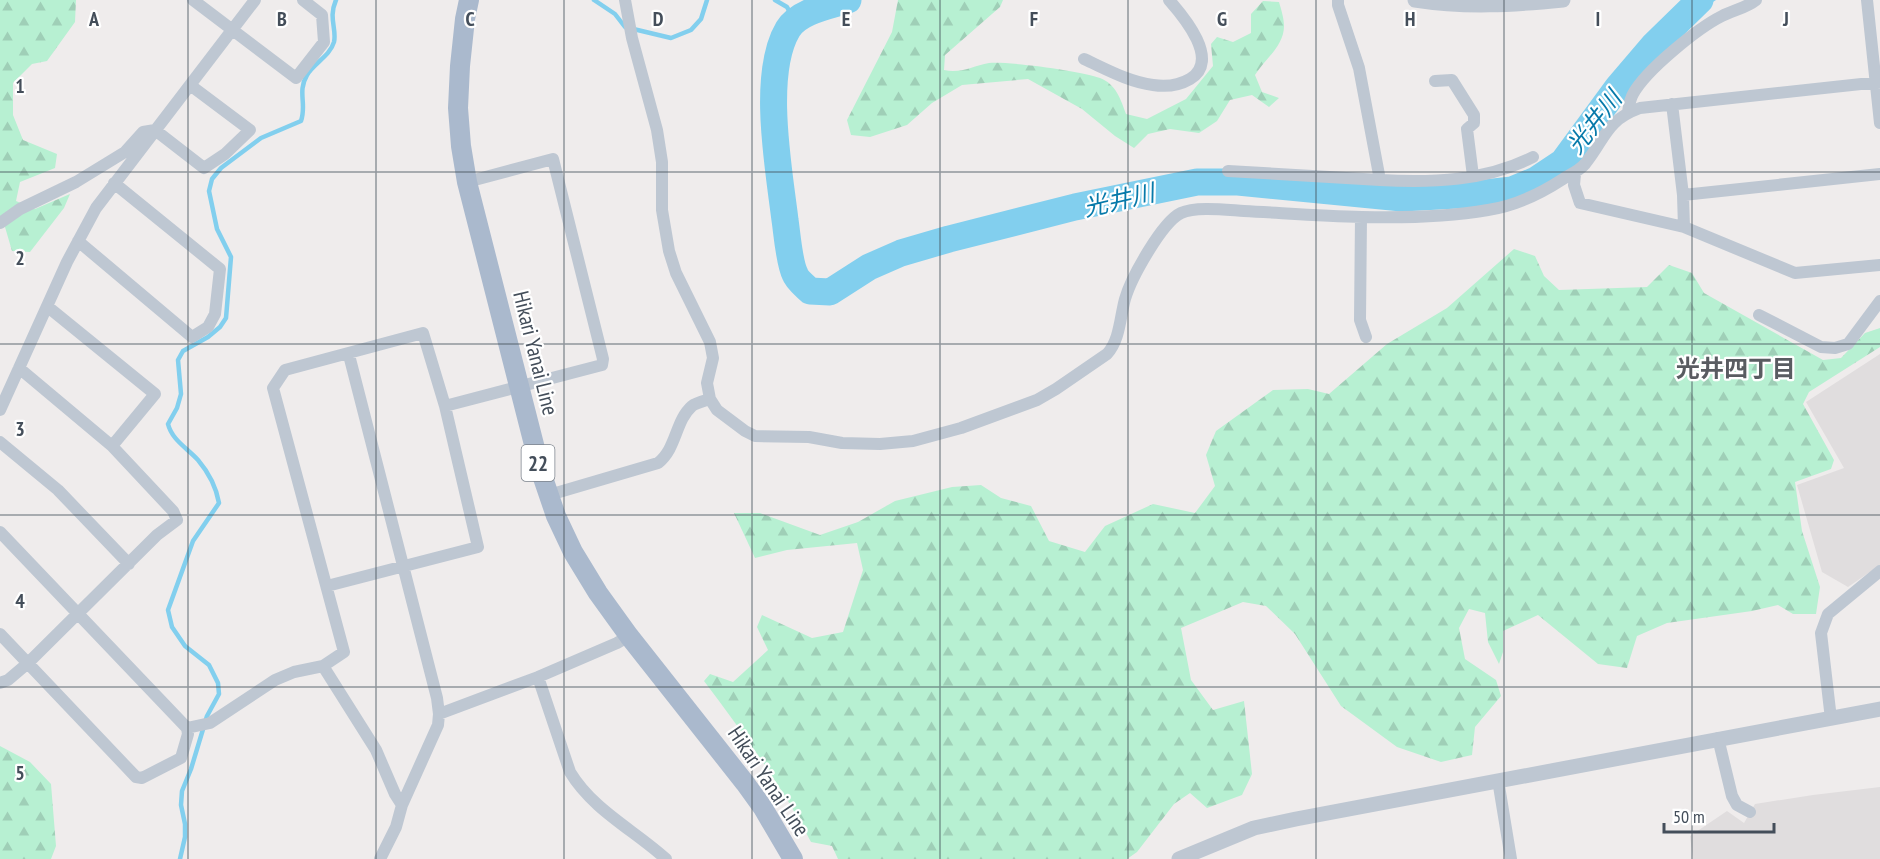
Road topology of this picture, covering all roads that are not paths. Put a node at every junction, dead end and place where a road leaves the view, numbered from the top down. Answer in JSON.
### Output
{"nodes":[{"id":1,"x":193,"y":0,"type":"edge"},
{"id":2,"x":255,"y":0,"type":"edge"},
{"id":3,"x":303,"y":0,"type":"edge"},
{"id":4,"x":469,"y":0,"type":"edge"},
{"id":5,"x":625,"y":0,"type":"edge"},
{"id":6,"x":1169,"y":0,"type":"edge"},
{"id":7,"x":1338,"y":0,"type":"edge"},
{"id":8,"x":1415,"y":0,"type":"edge"},
{"id":9,"x":1563,"y":0,"type":"edge"},
{"id":10,"x":1756,"y":0,"type":"edge"},
{"id":11,"x":1867,"y":0,"type":"edge"},
{"id":12,"x":1506,"y":3,"type":"edge"},
{"id":13,"x":232,"y":30,"type":"junction"},
{"id":14,"x":1084,"y":59,"type":"dead end"},
{"id":15,"x":1435,"y":81,"type":"dead end"},
{"id":16,"x":1878,"y":82,"type":"edge"},
{"id":17,"x":190,"y":85,"type":"junction"},
{"id":18,"x":1672,"y":104,"type":"junction"},
{"id":19,"x":1628,"y":112,"type":"junction"},
{"id":20,"x":1880,"y":123,"type":"edge"},
{"id":21,"x":155,"y":130,"type":"junction"},
{"id":22,"x":1533,"y":157,"type":"dead end"},
{"id":23,"x":1228,"y":171,"type":"dead end"},
{"id":24,"x":1575,"y":174,"type":"junction"},
{"id":25,"x":1880,"y":174,"type":"edge"},
{"id":26,"x":1473,"y":176,"type":"junction"},
{"id":27,"x":1380,"y":180,"type":"junction"},
{"id":28,"x":467,"y":182,"type":"junction"},
{"id":29,"x":114,"y":183,"type":"junction"},
{"id":30,"x":1683,"y":195,"type":"junction"},
{"id":31,"x":1361,"y":217,"type":"junction"},
{"id":32,"x":0,"y":223,"type":"edge"},
{"id":33,"x":1684,"y":227,"type":"junction"},
{"id":34,"x":78,"y":241,"type":"junction"},
{"id":35,"x":1880,"y":265,"type":"edge"},
{"id":36,"x":1879,"y":304,"type":"edge"},
{"id":37,"x":48,"y":307,"type":"junction"},
{"id":38,"x":1759,"y":315,"type":"dead end"},
{"id":39,"x":1366,"y":337,"type":"dead end"},
{"id":40,"x":349,"y":355,"type":"junction"},
{"id":41,"x":19,"y":368,"type":"junction"},
{"id":42,"x":520,"y":385,"type":"junction"},
{"id":43,"x":710,"y":399,"type":"junction"},
{"id":44,"x":445,"y":406,"type":"junction"},
{"id":45,"x":0,"y":410,"type":"edge"},
{"id":46,"x":0,"y":442,"type":"edge"},
{"id":47,"x":111,"y":446,"type":"junction"},
{"id":48,"x":549,"y":495,"type":"junction"},
{"id":49,"x":0,"y":532,"type":"edge"},
{"id":50,"x":129,"y":564,"type":"junction"},
{"id":51,"x":405,"y":567,"type":"junction"},
{"id":52,"x":1880,"y":571,"type":"edge"},
{"id":53,"x":327,"y":586,"type":"junction"},
{"id":54,"x":79,"y":614,"type":"junction"},
{"id":55,"x":0,"y":634,"type":"edge"},
{"id":56,"x":629,"y":636,"type":"junction"},
{"id":57,"x":28,"y":663,"type":"junction"},
{"id":58,"x":323,"y":666,"type":"junction"},
{"id":59,"x":538,"y":677,"type":"junction"},
{"id":60,"x":0,"y":683,"type":"edge"},
{"id":61,"x":1880,"y":709,"type":"edge"},
{"id":62,"x":439,"y":714,"type":"junction"},
{"id":63,"x":1831,"y":719,"type":"junction"},
{"id":64,"x":198,"y":725,"type":"junction"},
{"id":65,"x":1718,"y":738,"type":"junction"},
{"id":66,"x":1498,"y":780,"type":"junction"},
{"id":67,"x":402,"y":805,"type":"junction"},
{"id":68,"x":1750,"y":812,"type":"dead end"},
{"id":69,"x":380,"y":859,"type":"edge"},
{"id":70,"x":666,"y":859,"type":"edge"},
{"id":71,"x":793,"y":859,"type":"edge"},
{"id":72,"x":1179,"y":859,"type":"edge"},
{"id":73,"x":1510,"y":859,"type":"edge"}],
"edges":[{"from":1,"to":13,"type":"street"},
{"from":2,"to":13,"type":"street"},
{"from":3,"to":13,"type":"street"},
{"from":4,"to":28,"type":"main road","name":"Hikari Yanai Line","number":"22"},
{"from":5,"to":43,"type":"street"},
{"from":6,"to":14,"type":"street"},
{"from":7,"to":27,"type":"street"},
{"from":8,"to":12,"type":"street"},
{"from":9,"to":12,"type":"street"},
{"from":10,"to":19,"type":"street"},
{"from":11,"to":16,"type":"street"},
{"from":13,"to":17,"type":"street"},
{"from":15,"to":26,"type":"street"},
{"from":16,"to":18,"type":"street"},
{"from":16,"to":20,"type":"street"},
{"from":17,"to":21,"type":"street"},
{"from":17,"to":21,"type":"street"},
{"from":18,"to":19,"type":"street"},
{"from":18,"to":30,"type":"street"},
{"from":19,"to":24,"type":"street"},
{"from":21,"to":29,"type":"street"},
{"from":21,"to":32,"type":"street"},
{"from":22,"to":26,"type":"street"},
{"from":23,"to":27,"type":"street"},
{"from":24,"to":31,"type":"street"},
{"from":24,"to":33,"type":"street"},
{"from":25,"to":30,"type":"street"},
{"from":26,"to":27,"type":"street"},
{"from":28,"to":42,"type":"main road","name":"Hikari Yanai Line","number":"22"},
{"from":28,"to":42,"type":"street"},
{"from":29,"to":34,"type":"street"},
{"from":29,"to":34,"type":"street"},
{"from":30,"to":33,"type":"street"},
{"from":31,"to":39,"type":"street"},
{"from":31,"to":43,"type":"street"},
{"from":33,"to":35,"type":"street"},
{"from":34,"to":37,"type":"street"},
{"from":36,"to":38,"type":"street"},
{"from":37,"to":41,"type":"street"},
{"from":37,"to":47,"type":"street"},
{"from":40,"to":44,"type":"street"},
{"from":40,"to":51,"type":"street"},
{"from":40,"to":53,"type":"street"},
{"from":41,"to":45,"type":"street"},
{"from":41,"to":47,"type":"street"},
{"from":42,"to":44,"type":"street"},
{"from":42,"to":48,"type":"main road","name":"Hikari Yanai Line","number":"22"},
{"from":43,"to":48,"type":"street"},
{"from":44,"to":51,"type":"street"},
{"from":46,"to":50,"type":"street"},
{"from":47,"to":50,"type":"street"},
{"from":48,"to":56,"type":"main road","name":"Hikari Yanai Line","number":"22"},
{"from":49,"to":54,"type":"street"},
{"from":50,"to":54,"type":"street"},
{"from":51,"to":53,"type":"street"},
{"from":51,"to":62,"type":"street"},
{"from":52,"to":63,"type":"street"},
{"from":53,"to":58,"type":"street"},
{"from":54,"to":57,"type":"street"},
{"from":54,"to":64,"type":"street"},
{"from":55,"to":57,"type":"street"},
{"from":56,"to":59,"type":"street"},
{"from":56,"to":71,"type":"main road","name":"Hikari Yanai Line","number":"22"},
{"from":57,"to":60,"type":"street"},
{"from":57,"to":64,"type":"street"},
{"from":58,"to":64,"type":"street"},
{"from":58,"to":67,"type":"street"},
{"from":59,"to":62,"type":"street"},
{"from":59,"to":70,"type":"street"},
{"from":61,"to":63,"type":"street"},
{"from":62,"to":67,"type":"street"},
{"from":63,"to":65,"type":"street"},
{"from":65,"to":66,"type":"street"},
{"from":65,"to":68,"type":"street"},
{"from":66,"to":72,"type":"street"},
{"from":66,"to":73,"type":"street"},
{"from":67,"to":69,"type":"street"}]}
